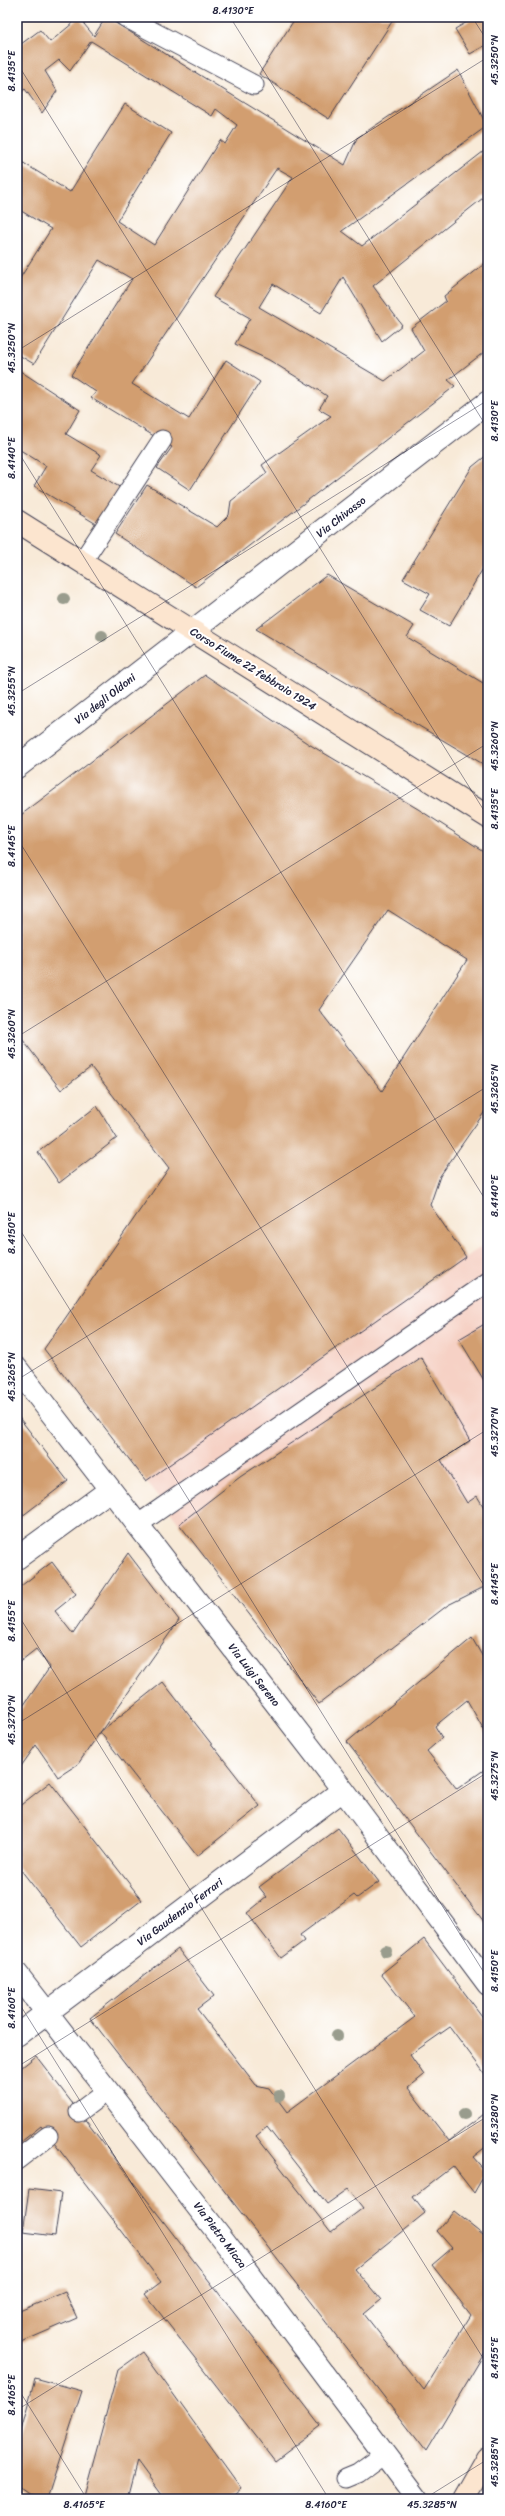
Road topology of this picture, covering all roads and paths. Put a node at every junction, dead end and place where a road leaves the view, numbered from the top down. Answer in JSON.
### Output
{"nodes":[{"id":1,"x":125,"y":17,"type":"edge"},
{"id":2,"x":254,"y":85,"type":"dead end"},
{"id":3,"x":488,"y":402,"type":"edge"},
{"id":4,"x":162,"y":440,"type":"dead end"},
{"id":5,"x":17,"y":521,"type":"edge"},
{"id":6,"x":82,"y":562,"type":"junction"},
{"id":7,"x":193,"y":632,"type":"junction"},
{"id":8,"x":17,"y":767,"type":"edge"},
{"id":9,"x":488,"y":817,"type":"edge"},
{"id":10,"x":488,"y":1282,"type":"edge"},
{"id":11,"x":17,"y":1369,"type":"edge"},
{"id":12,"x":110,"y":1490,"type":"junction"},
{"id":13,"x":137,"y":1524,"type":"junction"},
{"id":14,"x":17,"y":1558,"type":"edge"},
{"id":15,"x":343,"y":1790,"type":"junction"},
{"id":16,"x":17,"y":1974,"type":"edge"},
{"id":17,"x":488,"y":1984,"type":"edge"},
{"id":18,"x":47,"y":2011,"type":"junction"},
{"id":19,"x":17,"y":2035,"type":"edge"},
{"id":20,"x":108,"y":2090,"type":"junction"},
{"id":21,"x":79,"y":2112,"type":"dead end"},
{"id":22,"x":48,"y":2136,"type":"dead end"},
{"id":23,"x":17,"y":2160,"type":"edge"},
{"id":24,"x":384,"y":2454,"type":"junction"},
{"id":25,"x":488,"y":2457,"type":"edge"},
{"id":26,"x":346,"y":2478,"type":"dead end"},
{"id":27,"x":418,"y":2499,"type":"edge"},
{"id":28,"x":464,"y":2499,"type":"edge"}],
"edges":[{"from":1,"to":2,"type":"lane"},
{"from":3,"to":7,"type":"street","name":"Via Chivasso"},
{"from":4,"to":6,"type":"lane"},
{"from":5,"to":6,"type":"main road","name":"Corso Fiume 22 febbraio 1924"},
{"from":6,"to":7,"type":"main road","name":"Corso Fiume 22 febbraio 1924"},
{"from":7,"to":8,"type":"street","name":"Via degli Oldoni"},
{"from":7,"to":9,"type":"main road","name":"Corso Fiume 22 febbraio 1924"},
{"from":10,"to":13,"type":"lane"},
{"from":11,"to":12,"type":"street","name":"Via Luigi Sereno"},
{"from":12,"to":13,"type":"street","name":"Via Luigi Sereno"},
{"from":12,"to":14,"type":"street"},
{"from":13,"to":15,"type":"street","name":"Via Luigi Sereno"},
{"from":15,"to":17,"type":"street","name":"Via Luigi Sereno"},
{"from":15,"to":18,"type":"street","name":"Via Gaudenzio Ferrari"},
{"from":16,"to":18,"type":"street","name":"Via Pietro Micca"},
{"from":18,"to":19,"type":"street","name":"Via Gaudenzio Ferrari"},
{"from":18,"to":20,"type":"street","name":"Via Pietro Micca"},
{"from":20,"to":21,"type":"lane"},
{"from":20,"to":24,"type":"street","name":"Via Pietro Micca"},
{"from":22,"to":23,"type":"lane"},
{"from":24,"to":26,"type":"lane"},
{"from":24,"to":27,"type":"street","name":"Via Pietro Micca"},
{"from":25,"to":28,"type":"main road"}]}
